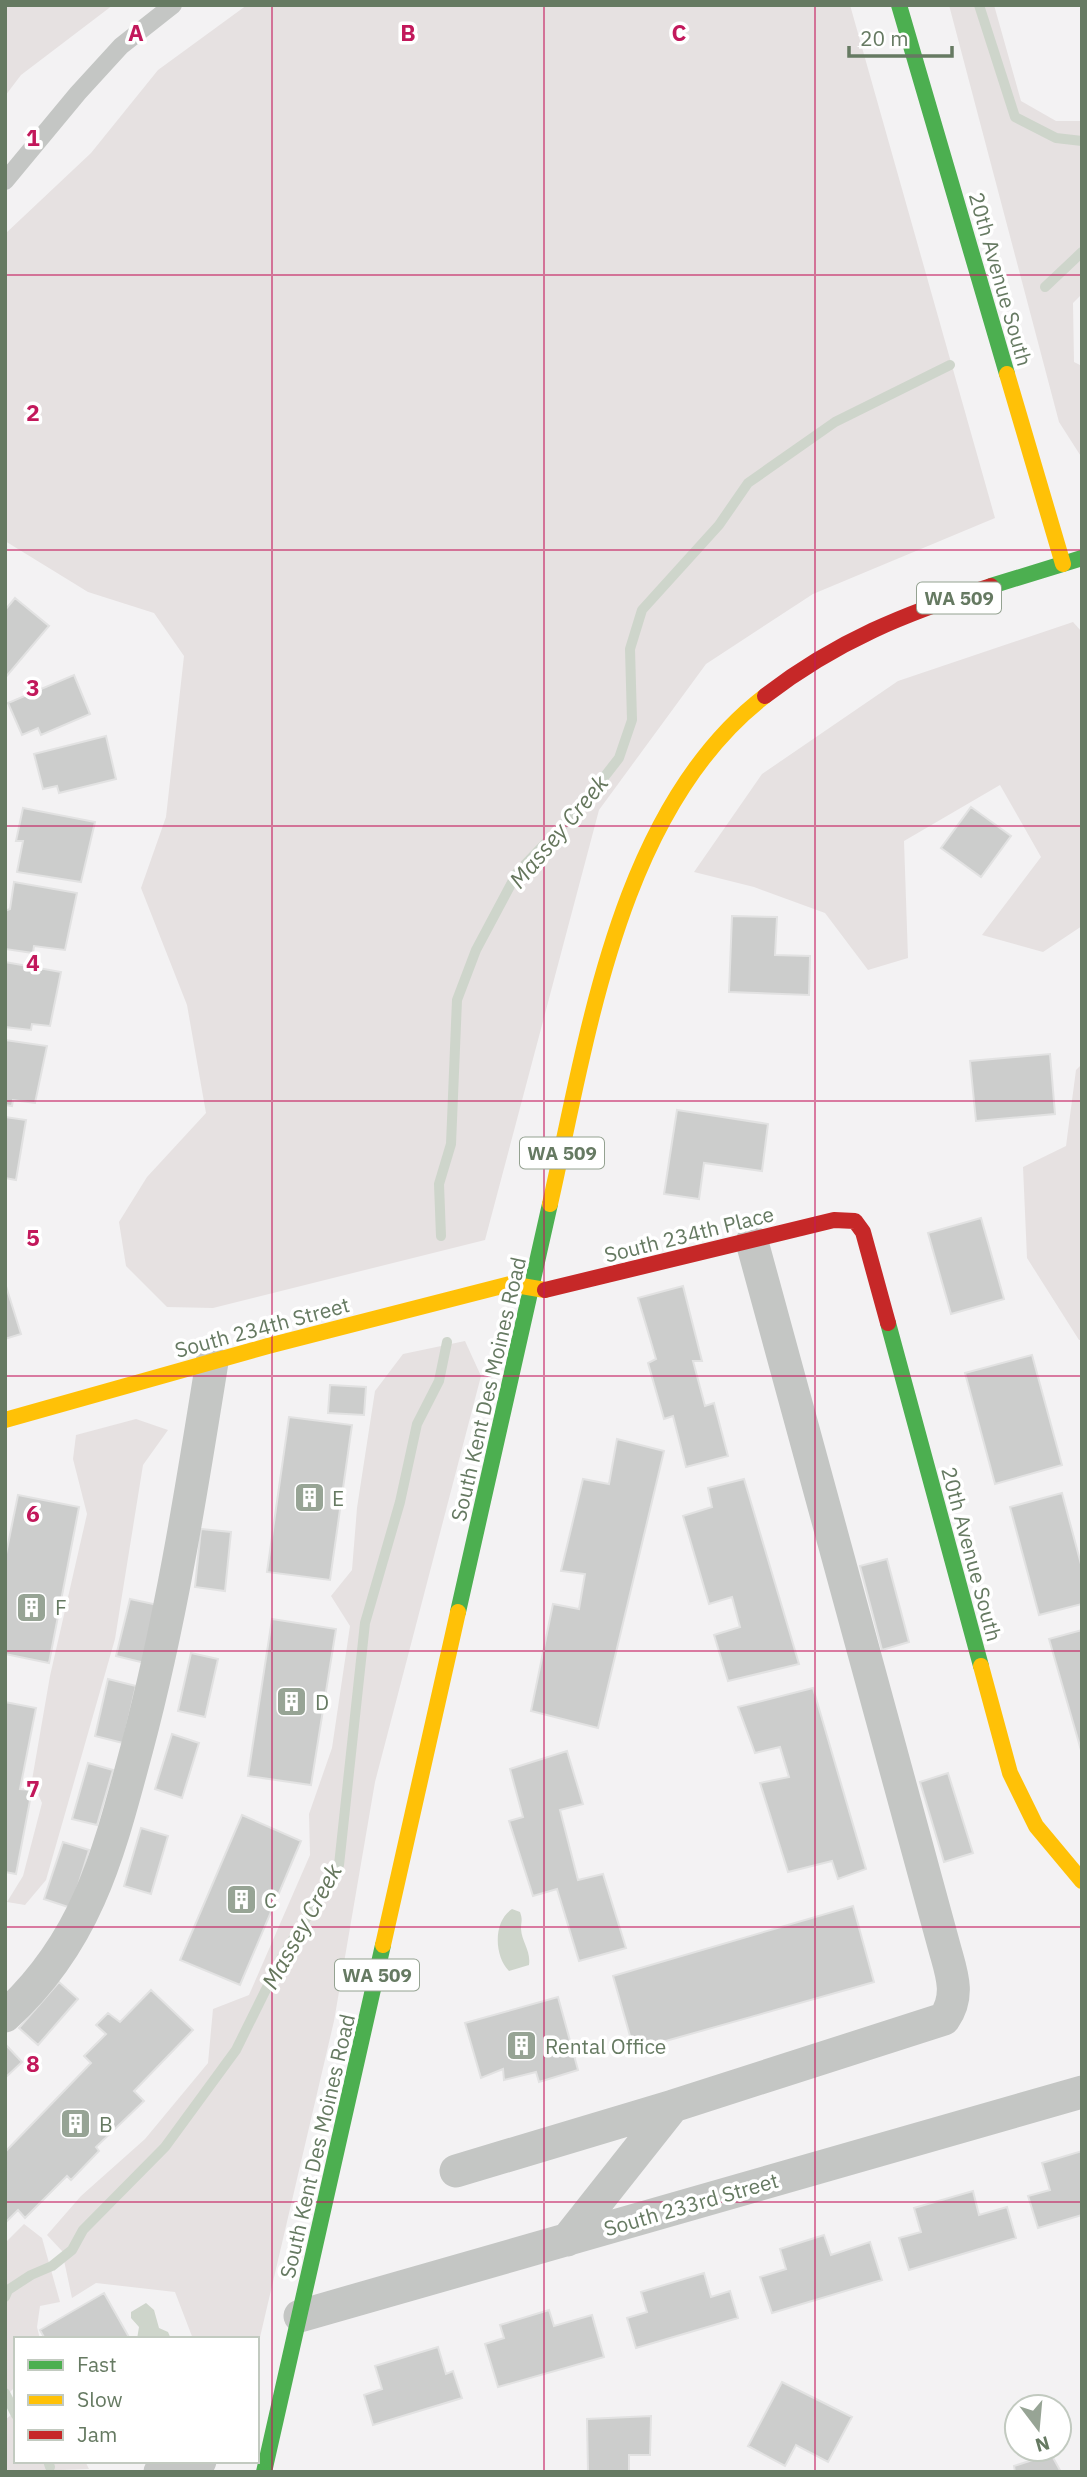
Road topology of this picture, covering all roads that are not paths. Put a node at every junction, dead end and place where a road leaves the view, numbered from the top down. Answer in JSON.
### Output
{"nodes":[{"id":1,"x":173,"y":5,"type":"edge"},
{"id":2,"x":899,"y":5,"type":"edge"},
{"id":3,"x":5,"y":181,"type":"edge"},
{"id":4,"x":1082,"y":558,"type":"edge"},
{"id":5,"x":1063,"y":564,"type":"junction"},
{"id":6,"x":855,"y":1222,"type":"joint"},
{"id":7,"x":752,"y":1242,"type":"junction"},
{"id":8,"x":532,"y":1287,"type":"junction"},
{"id":9,"x":212,"y":1362,"type":"junction"},
{"id":10,"x":5,"y":1420,"type":"edge"},
{"id":11,"x":1082,"y":1881,"type":"edge"},
{"id":12,"x":5,"y":2016,"type":"edge"},
{"id":13,"x":1082,"y":2092,"type":"edge"},
{"id":14,"x":673,"y":2106,"type":"junction"},
{"id":15,"x":456,"y":2171,"type":"dead end"},
{"id":16,"x":567,"y":2240,"type":"junction"},
{"id":17,"x":300,"y":2316,"type":"junction"},
{"id":18,"x":264,"y":2454,"type":"edge"},
{"id":19,"x":193,"y":2463,"type":"edge"},
{"id":20,"x":160,"y":2472,"type":"edge"}],
"edges":[{"from":1,"to":3,"type":"lane"},
{"from":2,"to":5,"type":"main road","name":"20th Avenue South"},
{"from":4,"to":5,"type":"main road","name":"South Kent Des Moines Road","number":"WA 509"},
{"from":5,"to":8,"type":"main road","name":"South Kent Des Moines Road","number":"WA 509"},
{"from":6,"to":7,"type":"main road","name":"South 234th Place"},
{"from":6,"to":11,"type":"main road","name":"20th Avenue South"},
{"from":7,"to":8,"type":"main road","name":"South 234th Place"},
{"from":7,"to":14,"type":"street"},
{"from":8,"to":9,"type":"main road","name":"South 234th Street"},
{"from":8,"to":17,"type":"main road","name":"South Kent Des Moines Road","number":"WA 509"},
{"from":9,"to":10,"type":"main road","name":"South 234th Street"},
{"from":9,"to":12,"type":"street"},
{"from":13,"to":16,"type":"street","name":"South 233rd Street"},
{"from":14,"to":15,"type":"street"},
{"from":14,"to":16,"type":"street"},
{"from":16,"to":17,"type":"street","name":"South 233rd Street"},
{"from":17,"to":18,"type":"main road","name":"South Kent Des Moines Road","number":"WA 509"},
{"from":19,"to":20,"type":"street"}]}
